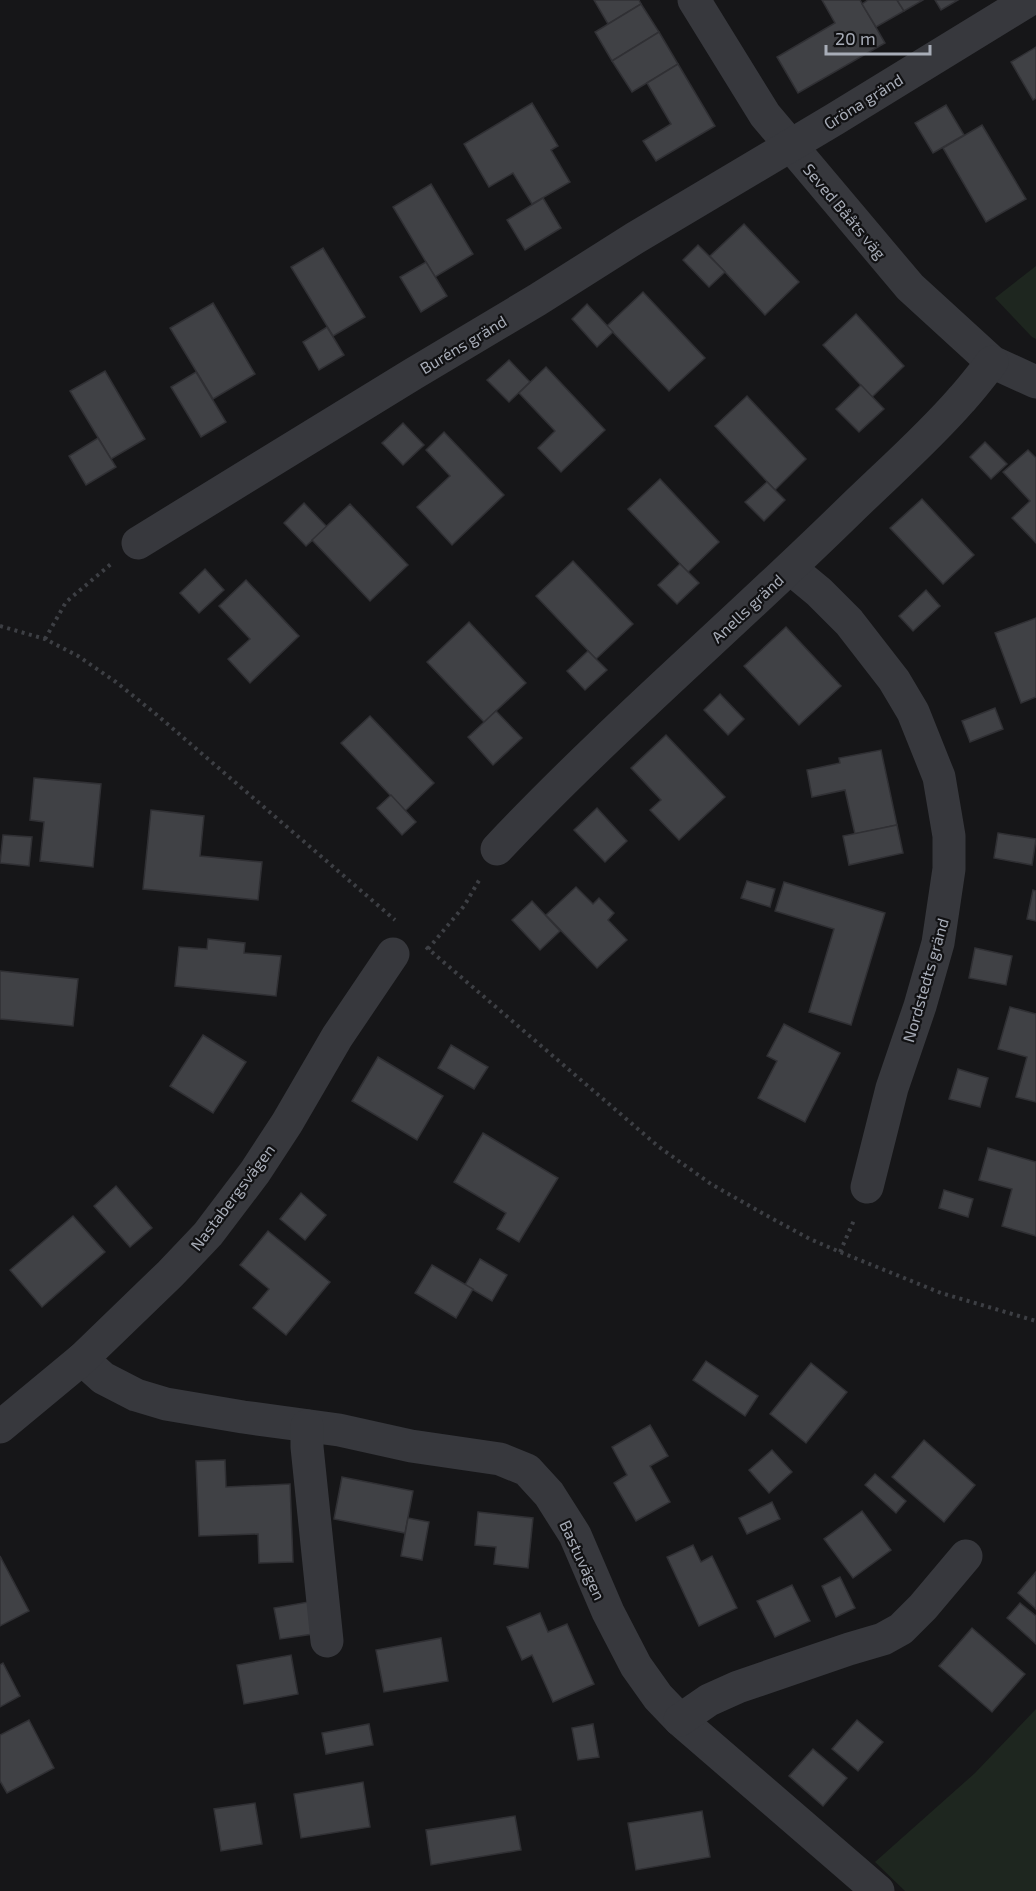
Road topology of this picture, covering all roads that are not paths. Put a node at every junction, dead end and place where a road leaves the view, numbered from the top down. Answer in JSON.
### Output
{"nodes":[{"id":1,"x":694,"y":0,"type":"edge"},
{"id":2,"x":1029,"y":0,"type":"edge"},
{"id":3,"x":789,"y":145,"type":"junction"},
{"id":4,"x":992,"y":362,"type":"junction"},
{"id":5,"x":1036,"y":382,"type":"edge"},
{"id":6,"x":138,"y":543,"type":"road end"},
{"id":7,"x":790,"y":568,"type":"junction"},
{"id":8,"x":497,"y":849,"type":"road end"},
{"id":9,"x":404,"y":940,"type":"road end"},
{"id":10,"x":867,"y":1187,"type":"dead end"},
{"id":11,"x":82,"y":1359,"type":"junction"},
{"id":12,"x":307,"y":1426,"type":"junction"},
{"id":13,"x":0,"y":1427,"type":"edge"},
{"id":14,"x":966,"y":1556,"type":"dead end"},
{"id":15,"x":327,"y":1641,"type":"dead end"},
{"id":16,"x":680,"y":1720,"type":"junction"},
{"id":17,"x":878,"y":1891,"type":"edge"}],
"edges":[{"from":1,"to":3,"type":"street","name":"Seved Bååts väg"},
{"from":2,"to":3,"type":"street","name":"Gröna gränd"},
{"from":3,"to":4,"type":"street","name":"Seved Bååts väg"},
{"from":3,"to":6,"type":"street","name":"Buréns gränd"},
{"from":4,"to":5,"type":"street","name":"Seved Bååts väg"},
{"from":4,"to":7,"type":"street","name":"Anells gränd"},
{"from":7,"to":8,"type":"street","name":"Anells gränd"},
{"from":7,"to":10,"type":"street","name":"Nordstedts gränd"},
{"from":9,"to":11,"type":"street","name":"Nastabergsvägen"},
{"from":11,"to":12,"type":"street","name":"Bastuvägen"},
{"from":11,"to":13,"type":"street","name":"Nastabergsvägen"},
{"from":12,"to":15,"type":"street"},
{"from":12,"to":16,"type":"street","name":"Bastuvägen"},
{"from":14,"to":16,"type":"street"},
{"from":16,"to":17,"type":"street","name":"Bastuvägen"}]}
